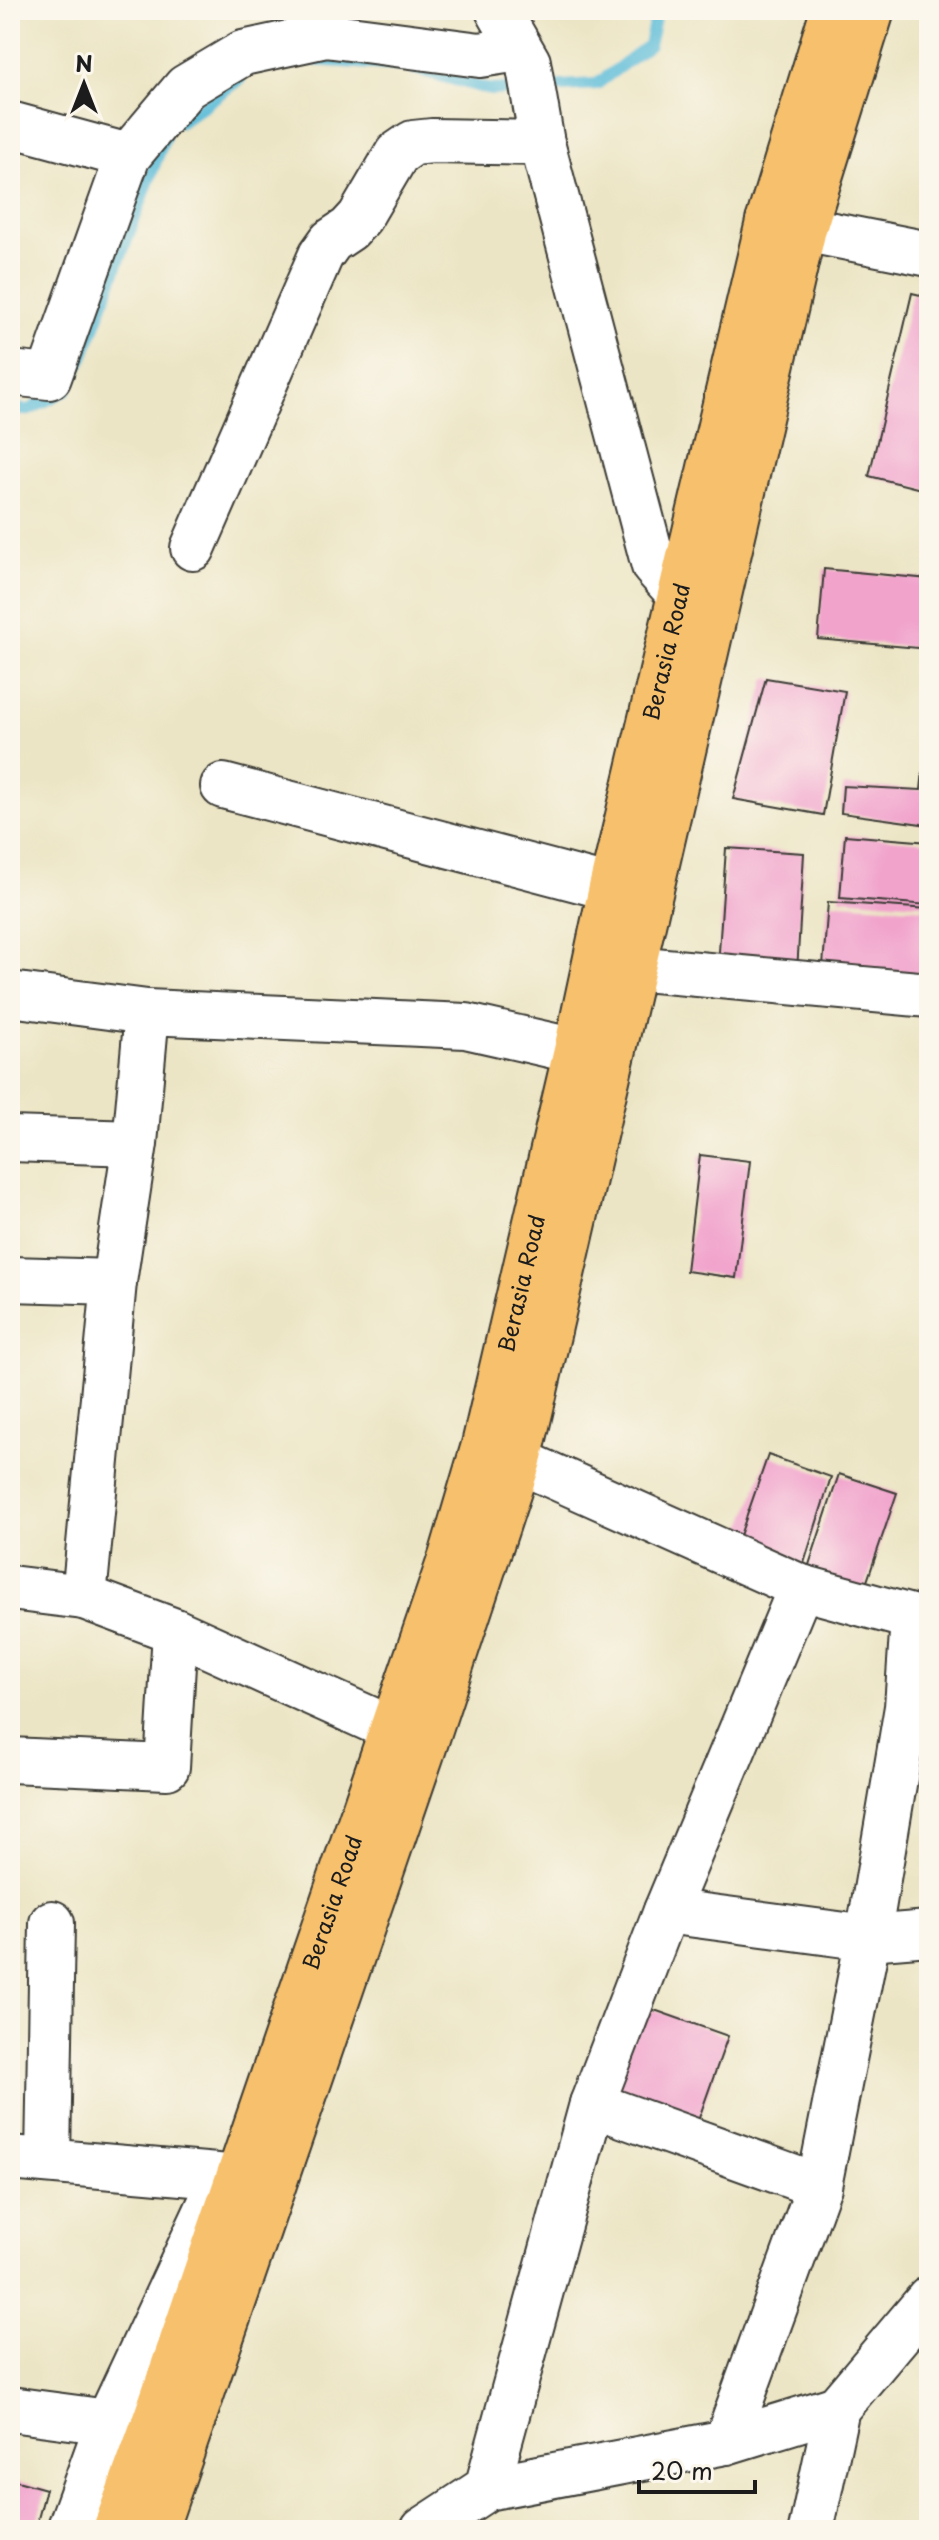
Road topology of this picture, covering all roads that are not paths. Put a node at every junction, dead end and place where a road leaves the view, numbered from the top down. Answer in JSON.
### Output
{"nodes":[{"id":1,"x":498,"y":10,"type":"edge"},
{"id":2,"x":833,"y":10,"type":"edge"},
{"id":3,"x":872,"y":10,"type":"edge"},
{"id":4,"x":523,"y":56,"type":"junction"},
{"id":5,"x":10,"y":124,"type":"edge"},
{"id":6,"x":540,"y":130,"type":"junction"},
{"id":7,"x":128,"y":156,"type":"junction"},
{"id":8,"x":786,"y":225,"type":"junction"},
{"id":9,"x":928,"y":251,"type":"edge"},
{"id":10,"x":10,"y":373,"type":"edge"},
{"id":11,"x":193,"y":548,"type":"dead end"},
{"id":12,"x":680,"y":595,"type":"junction"},
{"id":13,"x":223,"y":786,"type":"dead end"},
{"id":14,"x":611,"y":888,"type":"junction"},
{"id":15,"x":615,"y":962,"type":"junction"},
{"id":16,"x":10,"y":994,"type":"edge"},
{"id":17,"x":929,"y":995,"type":"edge"},
{"id":18,"x":147,"y":1012,"type":"junction"},
{"id":19,"x":576,"y":1051,"type":"junction"},
{"id":20,"x":10,"y":1139,"type":"edge"},
{"id":21,"x":135,"y":1143,"type":"junction"},
{"id":22,"x":10,"y":1279,"type":"edge"},
{"id":23,"x":114,"y":1282,"type":"junction"},
{"id":24,"x":501,"y":1452,"type":"junction"},
{"id":25,"x":801,"y":1587,"type":"junction"},
{"id":26,"x":10,"y":1588,"type":"edge"},
{"id":27,"x":84,"y":1597,"type":"junction"},
{"id":28,"x":921,"y":1620,"type":"edge"},
{"id":29,"x":175,"y":1631,"type":"junction"},
{"id":30,"x":918,"y":1712,"type":"edge"},
{"id":31,"x":408,"y":1738,"type":"junction"},
{"id":32,"x":10,"y":1760,"type":"edge"},
{"id":33,"x":666,"y":1911,"type":"junction"},
{"id":34,"x":52,"y":1923,"type":"dead end"},
{"id":35,"x":929,"y":1933,"type":"edge"},
{"id":36,"x":868,"y":1938,"type":"junction"},
{"id":37,"x":592,"y":2104,"type":"junction"},
{"id":38,"x":29,"y":2159,"type":"edge"},
{"id":39,"x":244,"y":2179,"type":"junction"},
{"id":40,"x":819,"y":2186,"type":"junction"},
{"id":41,"x":929,"y":2299,"type":"edge"},
{"id":42,"x":837,"y":2408,"type":"junction"},
{"id":43,"x":10,"y":2409,"type":"edge"},
{"id":44,"x":108,"y":2422,"type":"junction"},
{"id":45,"x":726,"y":2442,"type":"junction"},
{"id":46,"x":487,"y":2488,"type":"junction"},
{"id":47,"x":69,"y":2530,"type":"edge"},
{"id":48,"x":115,"y":2530,"type":"edge"},
{"id":49,"x":155,"y":2530,"type":"edge"},
{"id":50,"x":423,"y":2530,"type":"edge"},
{"id":51,"x":811,"y":2530,"type":"edge"}],
"edges":[{"from":1,"to":4,"type":"street"},
{"from":2,"to":8,"type":"main road","name":"Berasia Road"},
{"from":3,"to":8,"type":"main road","name":"Berasia Road"},
{"from":4,"to":6,"type":"street"},
{"from":4,"to":7,"type":"street"},
{"from":5,"to":7,"type":"street"},
{"from":6,"to":11,"type":"street"},
{"from":6,"to":12,"type":"street"},
{"from":7,"to":10,"type":"street"},
{"from":8,"to":9,"type":"street"},
{"from":8,"to":12,"type":"main road","name":"Berasia Road"},
{"from":8,"to":15,"type":"main road","name":"Berasia Road"},
{"from":12,"to":14,"type":"main road","name":"Berasia Road"},
{"from":13,"to":14,"type":"street"},
{"from":14,"to":15,"type":"main road","name":"Berasia Road"},
{"from":15,"to":17,"type":"street"},
{"from":15,"to":19,"type":"main road","name":"Berasia Road"},
{"from":15,"to":24,"type":"main road","name":"Berasia Road"},
{"from":16,"to":18,"type":"street"},
{"from":18,"to":19,"type":"street"},
{"from":18,"to":21,"type":"street"},
{"from":19,"to":24,"type":"main road","name":"Berasia Road"},
{"from":20,"to":21,"type":"street"},
{"from":21,"to":23,"type":"street"},
{"from":22,"to":23,"type":"street"},
{"from":23,"to":27,"type":"street"},
{"from":24,"to":25,"type":"street"},
{"from":24,"to":31,"type":"main road","name":"Berasia Road"},
{"from":25,"to":28,"type":"street"},
{"from":25,"to":33,"type":"street"},
{"from":26,"to":27,"type":"street"},
{"from":27,"to":29,"type":"street"},
{"from":28,"to":30,"type":"street"},
{"from":29,"to":31,"type":"street"},
{"from":29,"to":32,"type":"street"},
{"from":30,"to":36,"type":"street"},
{"from":31,"to":39,"type":"main road","name":"Berasia Road"},
{"from":33,"to":36,"type":"street"},
{"from":33,"to":37,"type":"street"},
{"from":34,"to":38,"type":"street"},
{"from":35,"to":36,"type":"street"},
{"from":36,"to":40,"type":"street"},
{"from":37,"to":40,"type":"street"},
{"from":37,"to":46,"type":"street"},
{"from":38,"to":39,"type":"street"},
{"from":39,"to":44,"type":"street"},
{"from":39,"to":48,"type":"main road","name":"Berasia Road"},
{"from":39,"to":49,"type":"main road","name":"Berasia Road"},
{"from":40,"to":45,"type":"street"},
{"from":41,"to":42,"type":"street"},
{"from":42,"to":45,"type":"street"},
{"from":42,"to":51,"type":"street"},
{"from":43,"to":44,"type":"street"},
{"from":44,"to":47,"type":"street"},
{"from":45,"to":46,"type":"street"},
{"from":46,"to":50,"type":"street"}]}
